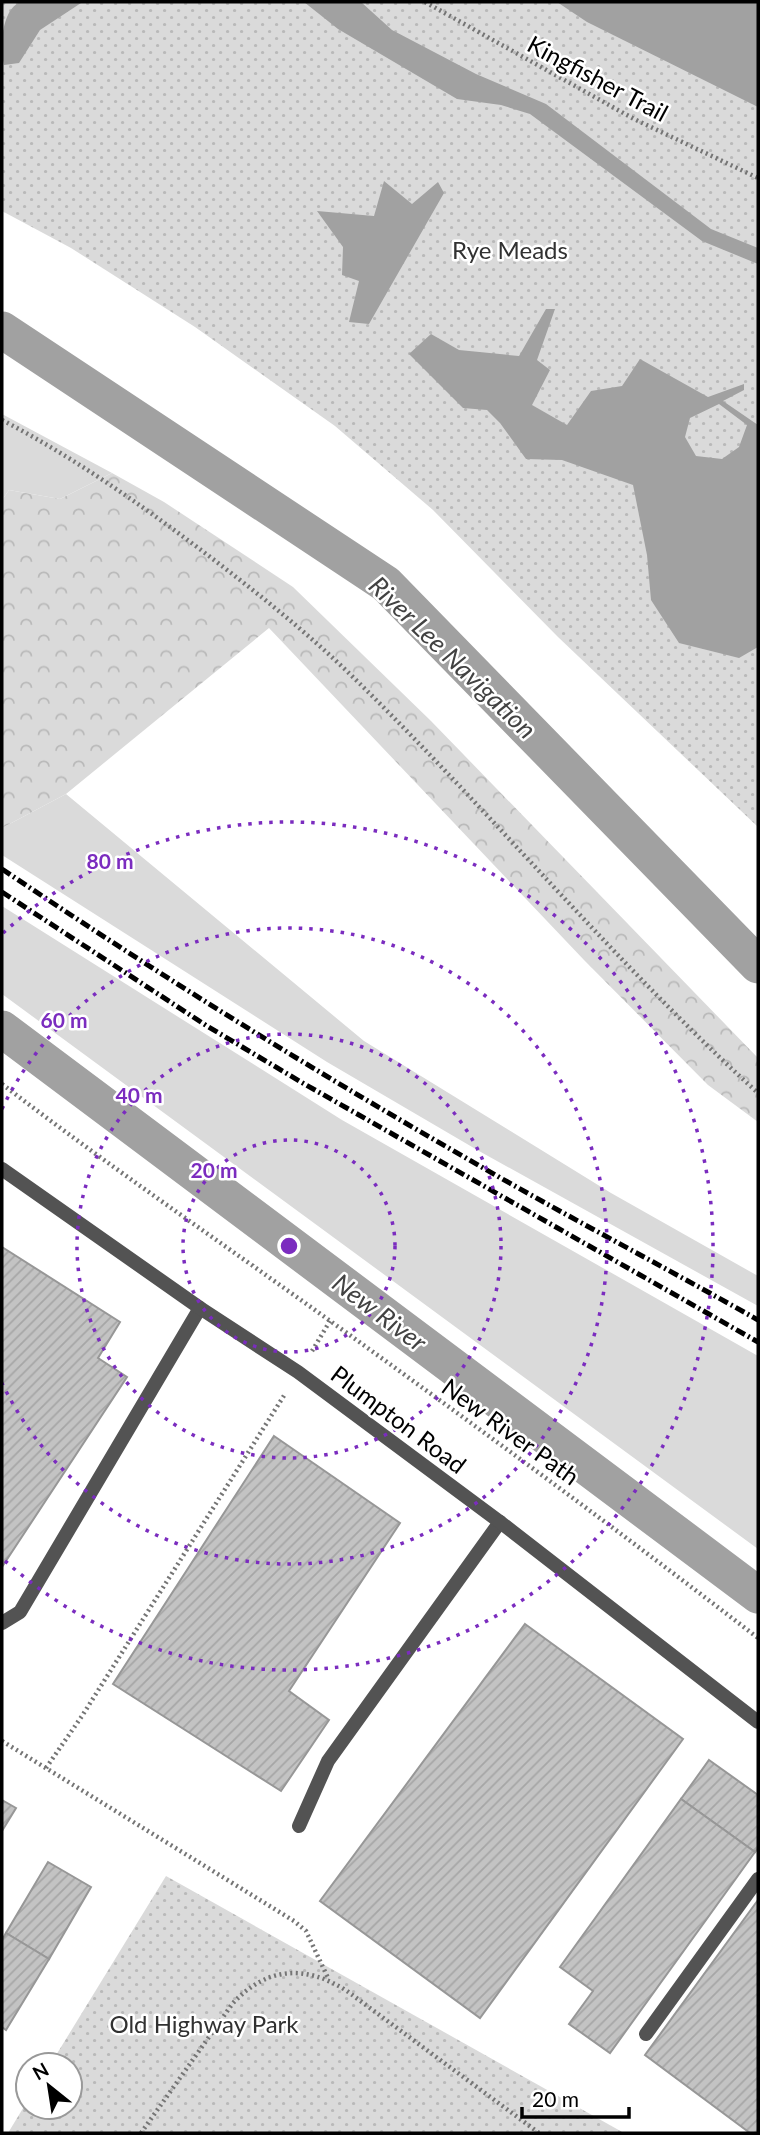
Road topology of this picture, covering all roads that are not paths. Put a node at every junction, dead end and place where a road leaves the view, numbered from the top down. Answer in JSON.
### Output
{"nodes":[{"id":1,"x":2,"y":1168,"type":"edge"},
{"id":2,"x":200,"y":1308,"type":"junction"},
{"id":3,"x":500,"y":1522,"type":"junction"},
{"id":4,"x":2,"y":1623,"type":"edge"},
{"id":5,"x":758,"y":1723,"type":"edge"},
{"id":6,"x":299,"y":1826,"type":"dead end"},
{"id":7,"x":758,"y":1879,"type":"edge"},
{"id":8,"x":646,"y":2034,"type":"dead end"}],
"edges":[{"from":1,"to":2,"type":"street","name":"Plumpton Road"},
{"from":2,"to":3,"type":"street","name":"Plumpton Road"},
{"from":2,"to":4,"type":"street"},
{"from":3,"to":5,"type":"street","name":"Plumpton Road"},
{"from":3,"to":6,"type":"street"},
{"from":7,"to":8,"type":"street"}]}
